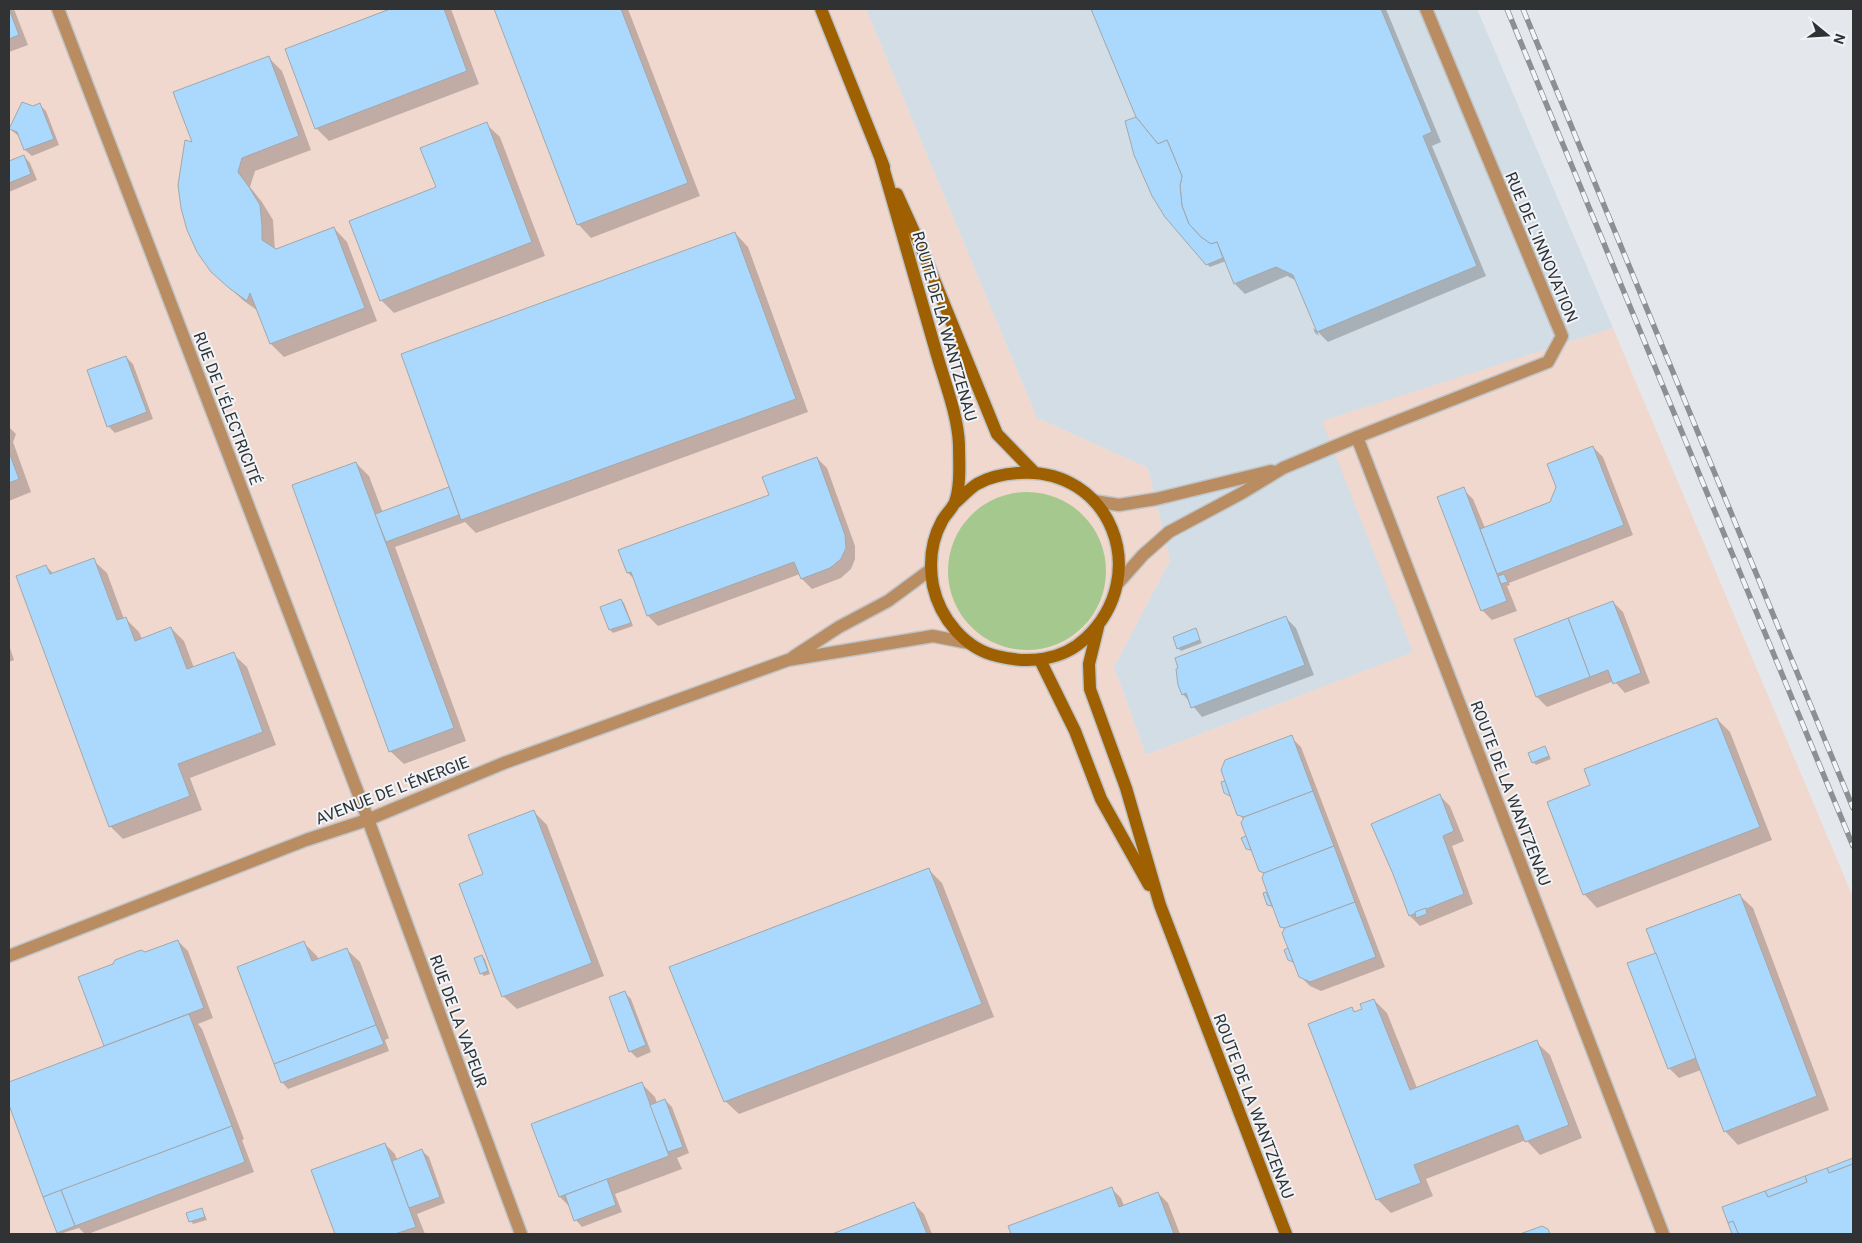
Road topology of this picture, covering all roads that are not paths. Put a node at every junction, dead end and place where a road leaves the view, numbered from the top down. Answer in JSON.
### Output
{"nodes":[{"id":1,"x":58,"y":9,"type":"edge"},
{"id":2,"x":821,"y":9,"type":"edge"},
{"id":3,"x":1426,"y":9,"type":"edge"},
{"id":4,"x":881,"y":160,"type":"junction"},
{"id":5,"x":1357,"y":437,"type":"junction"},
{"id":6,"x":1283,"y":468,"type":"junction"},
{"id":7,"x":1033,"y":471,"type":"junction"},
{"id":8,"x":1094,"y":501,"type":"junction"},
{"id":9,"x":955,"y":502,"type":"junction"},
{"id":10,"x":930,"y":570,"type":"junction"},
{"id":11,"x":1118,"y":582,"type":"junction"},
{"id":12,"x":1098,"y":628,"type":"junction"},
{"id":13,"x":969,"y":643,"type":"junction"},
{"id":14,"x":788,"y":660,"type":"junction"},
{"id":15,"x":1040,"y":660,"type":"junction"},
{"id":16,"x":367,"y":820,"type":"junction"},
{"id":17,"x":1160,"y":905,"type":"junction"},
{"id":18,"x":9,"y":956,"type":"edge"},
{"id":19,"x":521,"y":1234,"type":"edge"},
{"id":20,"x":1286,"y":1234,"type":"edge"},
{"id":21,"x":1663,"y":1234,"type":"edge"}],
"edges":[{"from":1,"to":16,"type":"street","name":"RUE DE L'ÉLECTRICITÉ"},
{"from":2,"to":4,"type":"main road","name":"ROUTE DE LA WANTZENAU"},
{"from":3,"to":5,"type":"street","name":"RUE DE L'INNOVATION"},
{"from":4,"to":7,"type":"main road","name":"ROUTE DE LA WANTZENAU"},
{"from":4,"to":9,"type":"main road","name":"ROUTE DE LA WANTZENAU"},
{"from":5,"to":6,"type":"street"},
{"from":5,"to":21,"type":"street","name":"ROUTE DE LA WANTZENAU"},
{"from":6,"to":8,"type":"street"},
{"from":6,"to":11,"type":"street"},
{"from":7,"to":8,"type":"main road"},
{"from":7,"to":9,"type":"main road"},
{"from":8,"to":11,"type":"main road"},
{"from":9,"to":10,"type":"main road"},
{"from":10,"to":13,"type":"main road"},
{"from":10,"to":14,"type":"street","name":"AVENUE DE L'ÉNERGIE"},
{"from":11,"to":12,"type":"main road"},
{"from":12,"to":15,"type":"main road"},
{"from":12,"to":17,"type":"main road","name":"ROUTE DE LA WANTZENAU"},
{"from":13,"to":14,"type":"street","name":"AVENUE DE L'ÉNERGIE"},
{"from":13,"to":15,"type":"main road"},
{"from":14,"to":16,"type":"street","name":"AVENUE DE L'ÉNERGIE"},
{"from":15,"to":17,"type":"main road","name":"ROUTE DE LA WANTZENAU"},
{"from":16,"to":18,"type":"street","name":"AVENUE DE L'ÉNERGIE"},
{"from":16,"to":19,"type":"street","name":"RUE DE LA VAPEUR"},
{"from":17,"to":20,"type":"main road","name":"ROUTE DE LA WANTZENAU"}]}
